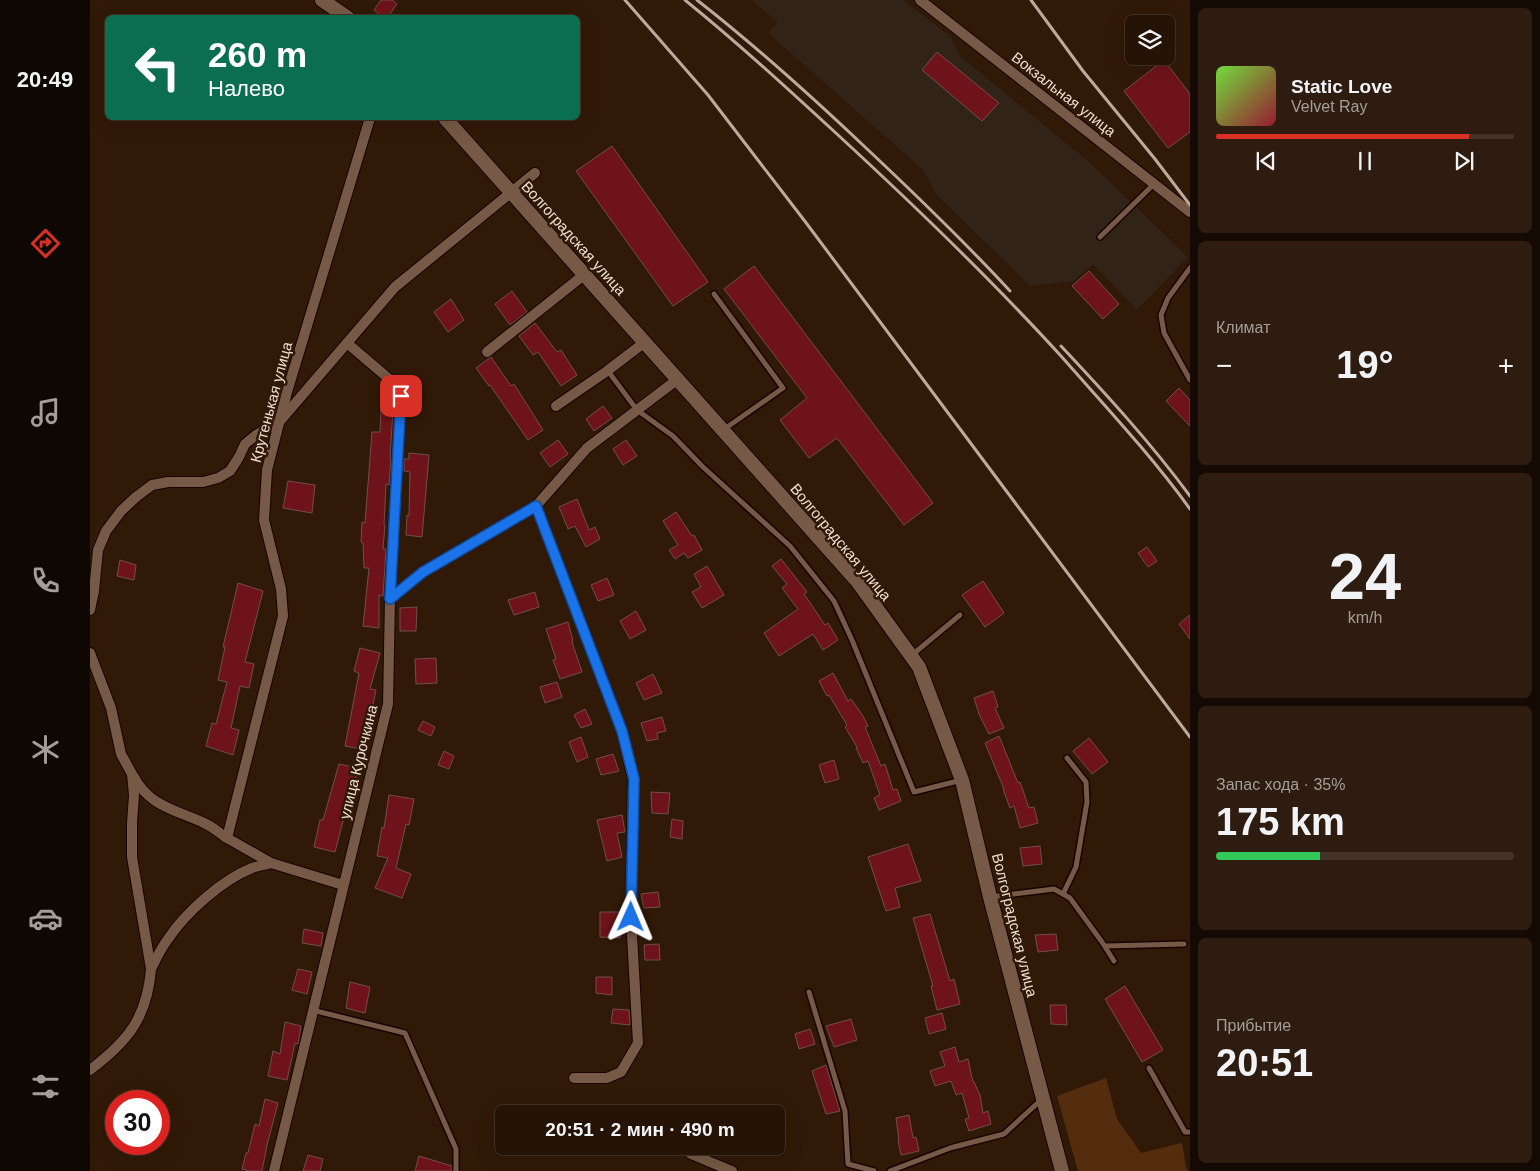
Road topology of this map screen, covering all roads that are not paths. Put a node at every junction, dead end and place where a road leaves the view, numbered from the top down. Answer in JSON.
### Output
{"nodes":[{"id":1,"x":322,"y":0,"type":"edge"},
{"id":2,"x":920,"y":0,"type":"edge"},
{"id":3,"x":344,"y":15,"type":"edge"},
{"id":4,"x":369,"y":120,"type":"edge"},
{"id":5,"x":447,"y":120,"type":"edge"},
{"id":6,"x":535,"y":173,"type":"dead end"},
{"id":7,"x":1154,"y":184,"type":"junction"},
{"id":8,"x":512,"y":192,"type":"junction"},
{"id":9,"x":1190,"y":212,"type":"edge"},
{"id":10,"x":1100,"y":236,"type":"dead end"},
{"id":11,"x":1190,"y":268,"type":"edge"},
{"id":12,"x":585,"y":274,"type":"junction"},
{"id":13,"x":714,"y":294,"type":"dead end"},
{"id":14,"x":645,"y":342,"type":"junction"},
{"id":15,"x":347,"y":343,"type":"junction"},
{"id":16,"x":487,"y":352,"type":"dead end"},
{"id":17,"x":607,"y":370,"type":"junction"},
{"id":18,"x":678,"y":379,"type":"junction"},
{"id":19,"x":1190,"y":380,"type":"edge"},
{"id":20,"x":556,"y":406,"type":"dead end"},
{"id":21,"x":637,"y":410,"type":"junction"},
{"id":22,"x":280,"y":421,"type":"junction"},
{"id":23,"x":723,"y":430,"type":"junction"},
{"id":24,"x":536,"y":506,"type":"junction"},
{"id":25,"x":390,"y":599,"type":"junction"},
{"id":26,"x":90,"y":610,"type":"edge"},
{"id":27,"x":960,"y":615,"type":"dead end"},
{"id":28,"x":90,"y":653,"type":"edge"},
{"id":29,"x":911,"y":655,"type":"junction"},
{"id":30,"x":1067,"y":758,"type":"dead end"},
{"id":31,"x":132,"y":774,"type":"junction"},
{"id":32,"x":962,"y":780,"type":"junction"},
{"id":33,"x":226,"y":838,"type":"junction"},
{"id":34,"x":271,"y":864,"type":"junction"},
{"id":35,"x":344,"y":885,"type":"junction"},
{"id":36,"x":1063,"y":894,"type":"junction"},
{"id":37,"x":990,"y":897,"type":"junction"},
{"id":38,"x":1184,"y":944,"type":"dead end"},
{"id":39,"x":1105,"y":946,"type":"junction"},
{"id":40,"x":1114,"y":961,"type":"dead end"},
{"id":41,"x":151,"y":969,"type":"junction"},
{"id":42,"x":809,"y":992,"type":"dead end"},
{"id":43,"x":312,"y":1010,"type":"junction"},
{"id":44,"x":1149,"y":1068,"type":"dead end"},
{"id":45,"x":90,"y":1070,"type":"edge"},
{"id":46,"x":574,"y":1078,"type":"dead end"},
{"id":47,"x":1043,"y":1098,"type":"junction"},
{"id":48,"x":1190,"y":1132,"type":"edge"},
{"id":49,"x":693,"y":1155,"type":"edge"},
{"id":50,"x":274,"y":1171,"type":"edge"},
{"id":51,"x":456,"y":1171,"type":"edge"},
{"id":52,"x":732,"y":1171,"type":"edge"},
{"id":53,"x":874,"y":1171,"type":"edge"},
{"id":54,"x":890,"y":1171,"type":"edge"},
{"id":55,"x":1062,"y":1171,"type":"edge"}],
"edges":[{"from":1,"to":3,"type":"main road"},
{"from":2,"to":7,"type":"street","name":"Вокзальная улица"},
{"from":4,"to":22,"type":"street","name":"Крутенькая улица"},
{"from":5,"to":8,"type":"main road","name":"Волгоградская улица"},
{"from":6,"to":8,"type":"street"},
{"from":7,"to":9,"type":"street","name":"Вокзальная улица"},
{"from":7,"to":10,"type":"lane"},
{"from":8,"to":12,"type":"main road","name":"Волгоградская улица"},
{"from":8,"to":15,"type":"street"},
{"from":11,"to":19,"type":"lane"},
{"from":12,"to":14,"type":"main road","name":"Волгоградская улица"},
{"from":12,"to":16,"type":"street"},
{"from":13,"to":23,"type":"lane"},
{"from":14,"to":17,"type":"street"},
{"from":14,"to":18,"type":"main road","name":"Волгоградская улица"},
{"from":15,"to":22,"type":"street"},
{"from":15,"to":25,"type":"street","name":"улица Курочкина"},
{"from":17,"to":20,"type":"street"},
{"from":17,"to":21,"type":"lane"},
{"from":18,"to":21,"type":"street"},
{"from":18,"to":23,"type":"main road","name":"Волгоградская улица"},
{"from":21,"to":24,"type":"street"},
{"from":21,"to":32,"type":"lane"},
{"from":22,"to":26,"type":"street"},
{"from":22,"to":33,"type":"street","name":"Крутенькая улица"},
{"from":23,"to":29,"type":"main road","name":"Волгоградская улица"},
{"from":24,"to":25,"type":"street"},
{"from":24,"to":46,"type":"street"},
{"from":25,"to":35,"type":"street","name":"улица Курочкина"},
{"from":27,"to":29,"type":"lane"},
{"from":28,"to":31,"type":"street"},
{"from":29,"to":32,"type":"main road","name":"Волгоградская улица"},
{"from":30,"to":36,"type":"lane"},
{"from":31,"to":33,"type":"street"},
{"from":31,"to":41,"type":"street"},
{"from":32,"to":37,"type":"main road","name":"Волгоградская улица"},
{"from":33,"to":34,"type":"street"},
{"from":34,"to":35,"type":"street"},
{"from":34,"to":41,"type":"street"},
{"from":35,"to":43,"type":"street","name":"улица Курочкина"},
{"from":36,"to":37,"type":"lane"},
{"from":36,"to":39,"type":"lane"},
{"from":37,"to":47,"type":"main road","name":"Волгоградская улица"},
{"from":38,"to":39,"type":"lane"},
{"from":39,"to":40,"type":"lane"},
{"from":41,"to":45,"type":"street"},
{"from":42,"to":53,"type":"lane"},
{"from":43,"to":50,"type":"street","name":"улица Курочкина"},
{"from":43,"to":51,"type":"lane"},
{"from":44,"to":48,"type":"lane"},
{"from":47,"to":54,"type":"lane"},
{"from":47,"to":55,"type":"main road","name":"Волгоградская улица"},
{"from":49,"to":52,"type":"street"}]}
